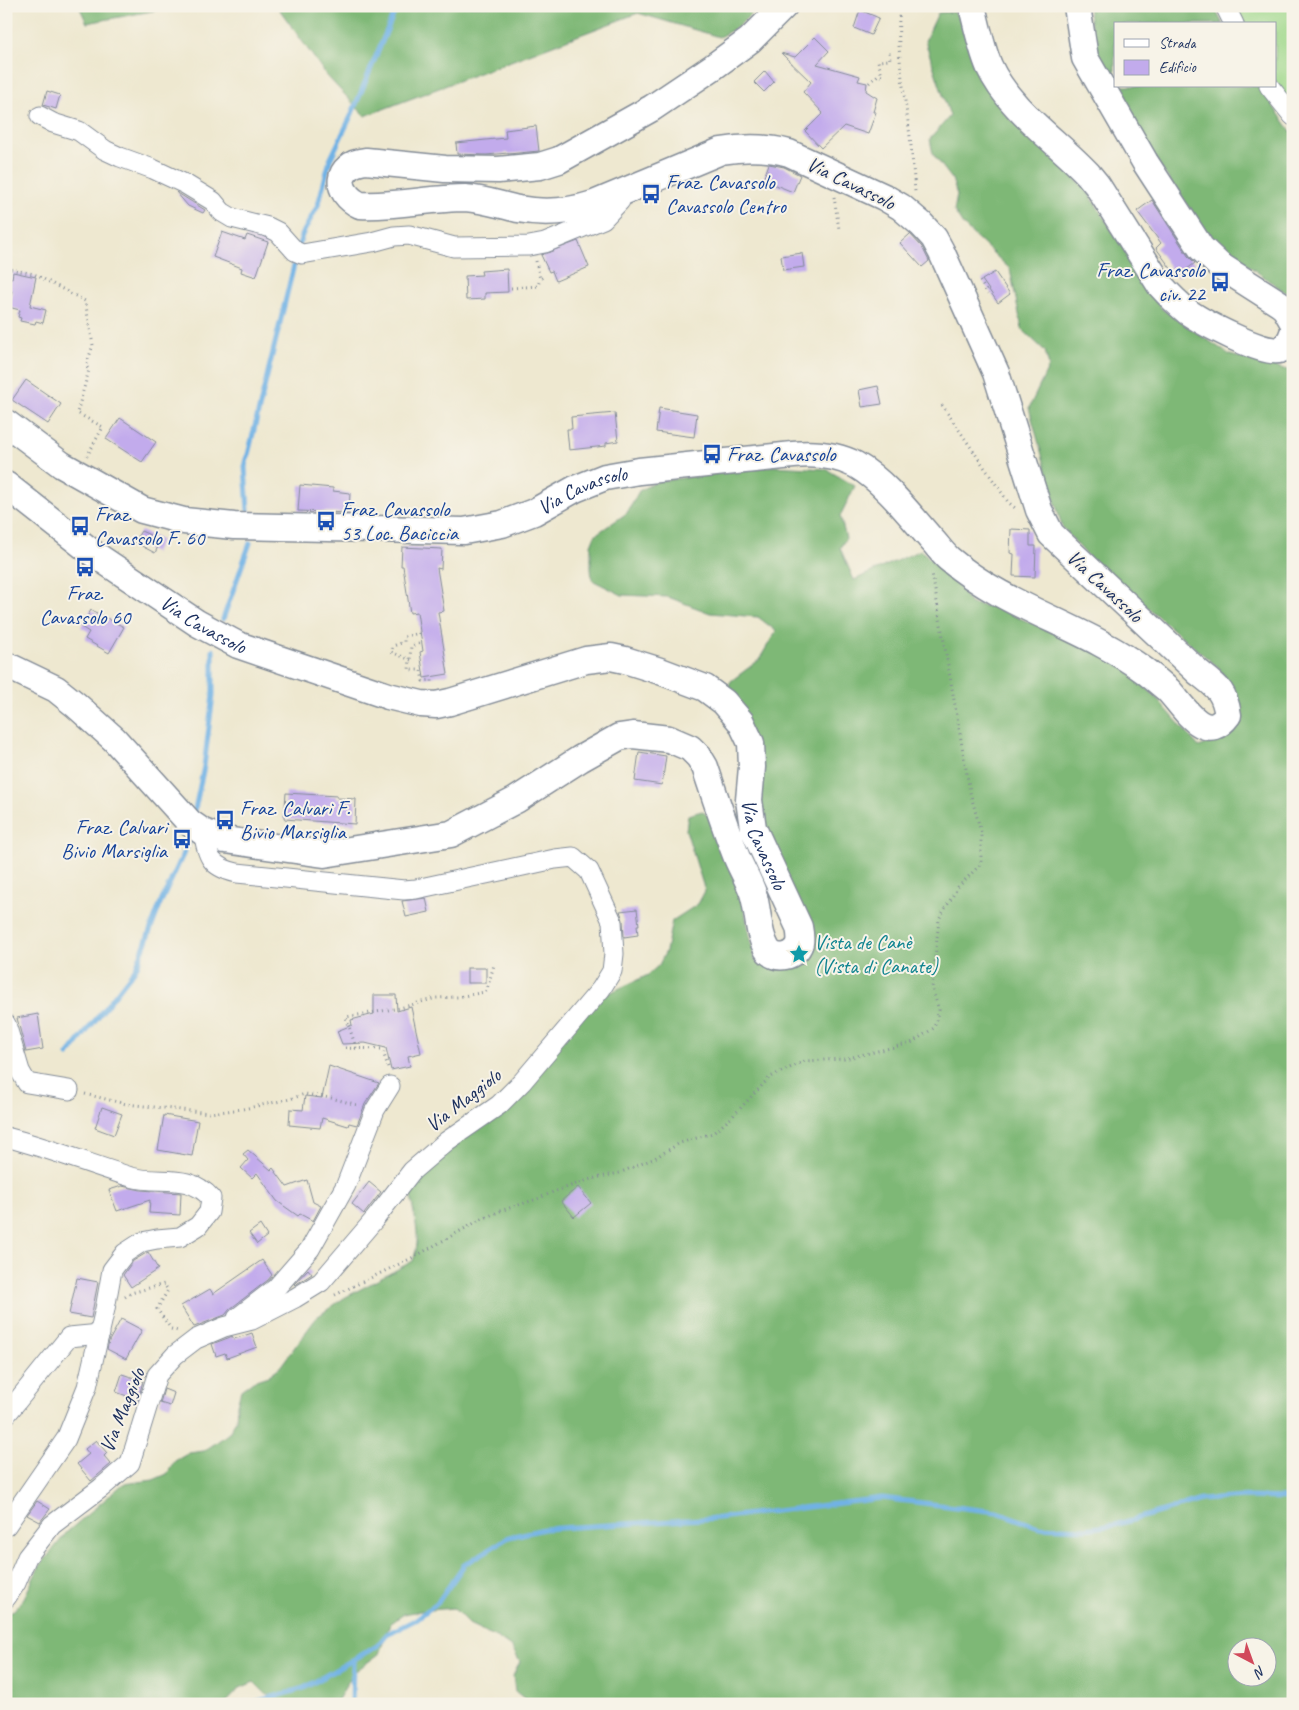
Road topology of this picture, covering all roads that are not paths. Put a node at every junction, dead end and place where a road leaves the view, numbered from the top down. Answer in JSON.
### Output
{"nodes":[{"id":1,"x":784,"y":6,"type":"edge"},
{"id":2,"x":972,"y":6,"type":"edge"},
{"id":3,"x":1077,"y":6,"type":"edge"},
{"id":4,"x":1225,"y":6,"type":"edge"},
{"id":5,"x":1233,"y":22,"type":"edge"},
{"id":6,"x":1271,"y":88,"type":"edge"},
{"id":7,"x":40,"y":116,"type":"dead end"},
{"id":8,"x":1293,"y":116,"type":"edge"},
{"id":9,"x":620,"y":194,"type":"junction"},
{"id":10,"x":1293,"y":322,"type":"edge"},
{"id":11,"x":1293,"y":333,"type":"edge"},
{"id":12,"x":6,"y":423,"type":"edge"},
{"id":13,"x":6,"y":486,"type":"edge"},
{"id":14,"x":6,"y":665,"type":"edge"},
{"id":15,"x":198,"y":829,"type":"junction"},
{"id":16,"x":6,"y":1024,"type":"edge"},
{"id":17,"x":390,"y":1086,"type":"road end"},
{"id":18,"x":69,"y":1090,"type":"road end"},
{"id":19,"x":6,"y":1137,"type":"edge"},
{"id":20,"x":224,"y":1327,"type":"junction"},
{"id":21,"x":100,"y":1334,"type":"junction"},
{"id":22,"x":6,"y":1415,"type":"edge"},
{"id":23,"x":6,"y":1526,"type":"edge"},
{"id":24,"x":6,"y":1598,"type":"edge"}],
"edges":[{"from":1,"to":9,"type":"main road","name":"Via Cavassolo"},
{"from":2,"to":11,"type":"main road"},
{"from":3,"to":10,"type":"main road"},
{"from":4,"to":5,"type":"street"},
{"from":6,"to":8,"type":"street"},
{"from":7,"to":9,"type":"street"},
{"from":9,"to":12,"type":"main road","name":"Via Cavassolo"},
{"from":13,"to":15,"type":"main road","name":"Via Cavassolo"},
{"from":14,"to":15,"type":"main road"},
{"from":15,"to":20,"type":"street","name":"Via Maggiolo"},
{"from":16,"to":18,"type":"street"},
{"from":17,"to":20,"type":"street"},
{"from":19,"to":21,"type":"street","name":"Via Maggiolo"},
{"from":20,"to":24,"type":"street","name":"Via Maggiolo"},
{"from":21,"to":22,"type":"street"},
{"from":21,"to":23,"type":"street","name":"Via Maggiolo"}]}
